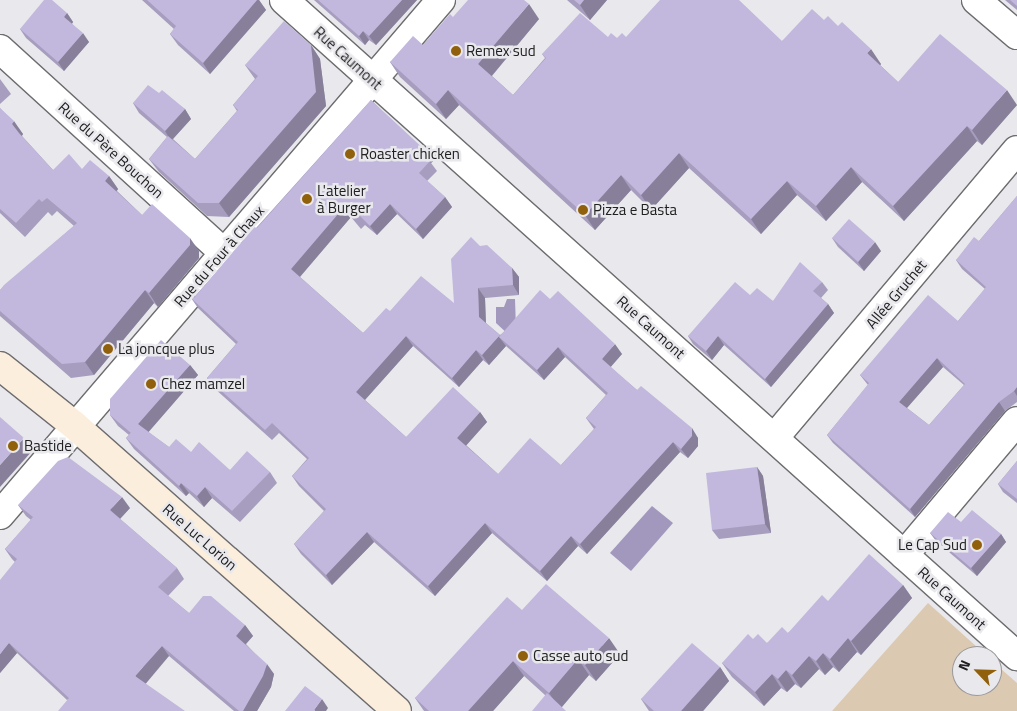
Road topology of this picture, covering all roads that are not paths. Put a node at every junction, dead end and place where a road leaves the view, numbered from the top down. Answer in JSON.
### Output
{"nodes":[{"id":1,"x":284,"y":0,"type":"edge"},
{"id":2,"x":441,"y":0,"type":"edge"},
{"id":3,"x":976,"y":0,"type":"edge"},
{"id":4,"x":1017,"y":35,"type":"edge"},
{"id":5,"x":0,"y":49,"type":"edge"},
{"id":6,"x":371,"y":78,"type":"junction"},
{"id":7,"x":1017,"y":150,"type":"edge"},
{"id":8,"x":223,"y":252,"type":"junction"},
{"id":9,"x":0,"y":366,"type":"edge"},
{"id":10,"x":1017,"y":421,"type":"edge"},
{"id":11,"x":74,"y":425,"type":"junction"},
{"id":12,"x":775,"y":437,"type":"junction"},
{"id":13,"x":0,"y":515,"type":"edge"},
{"id":14,"x":904,"y":555,"type":"junction"},
{"id":15,"x":1017,"y":656,"type":"edge"},
{"id":16,"x":397,"y":711,"type":"edge"}],
"edges":[{"from":1,"to":6,"type":"street","name":"Rue Caumont"},
{"from":2,"to":6,"type":"street","name":"Rue du Four à Chaux"},
{"from":3,"to":4,"type":"street"},
{"from":5,"to":8,"type":"street","name":"Rue du Père Bouchon"},
{"from":6,"to":8,"type":"street","name":"Rue du Four à Chaux"},
{"from":6,"to":12,"type":"street","name":"Rue Caumont"},
{"from":7,"to":12,"type":"street","name":"Allée Gruchet"},
{"from":8,"to":11,"type":"street","name":"Rue du Four à Chaux"},
{"from":9,"to":11,"type":"street","name":"Rue Luc Lorion"},
{"from":10,"to":14,"type":"street"},
{"from":11,"to":13,"type":"street","name":"Rue du Four à Chaux"},
{"from":11,"to":16,"type":"street","name":"Rue Luc Lorion"},
{"from":12,"to":14,"type":"street","name":"Rue Caumont"},
{"from":14,"to":15,"type":"street","name":"Rue Caumont"}]}
